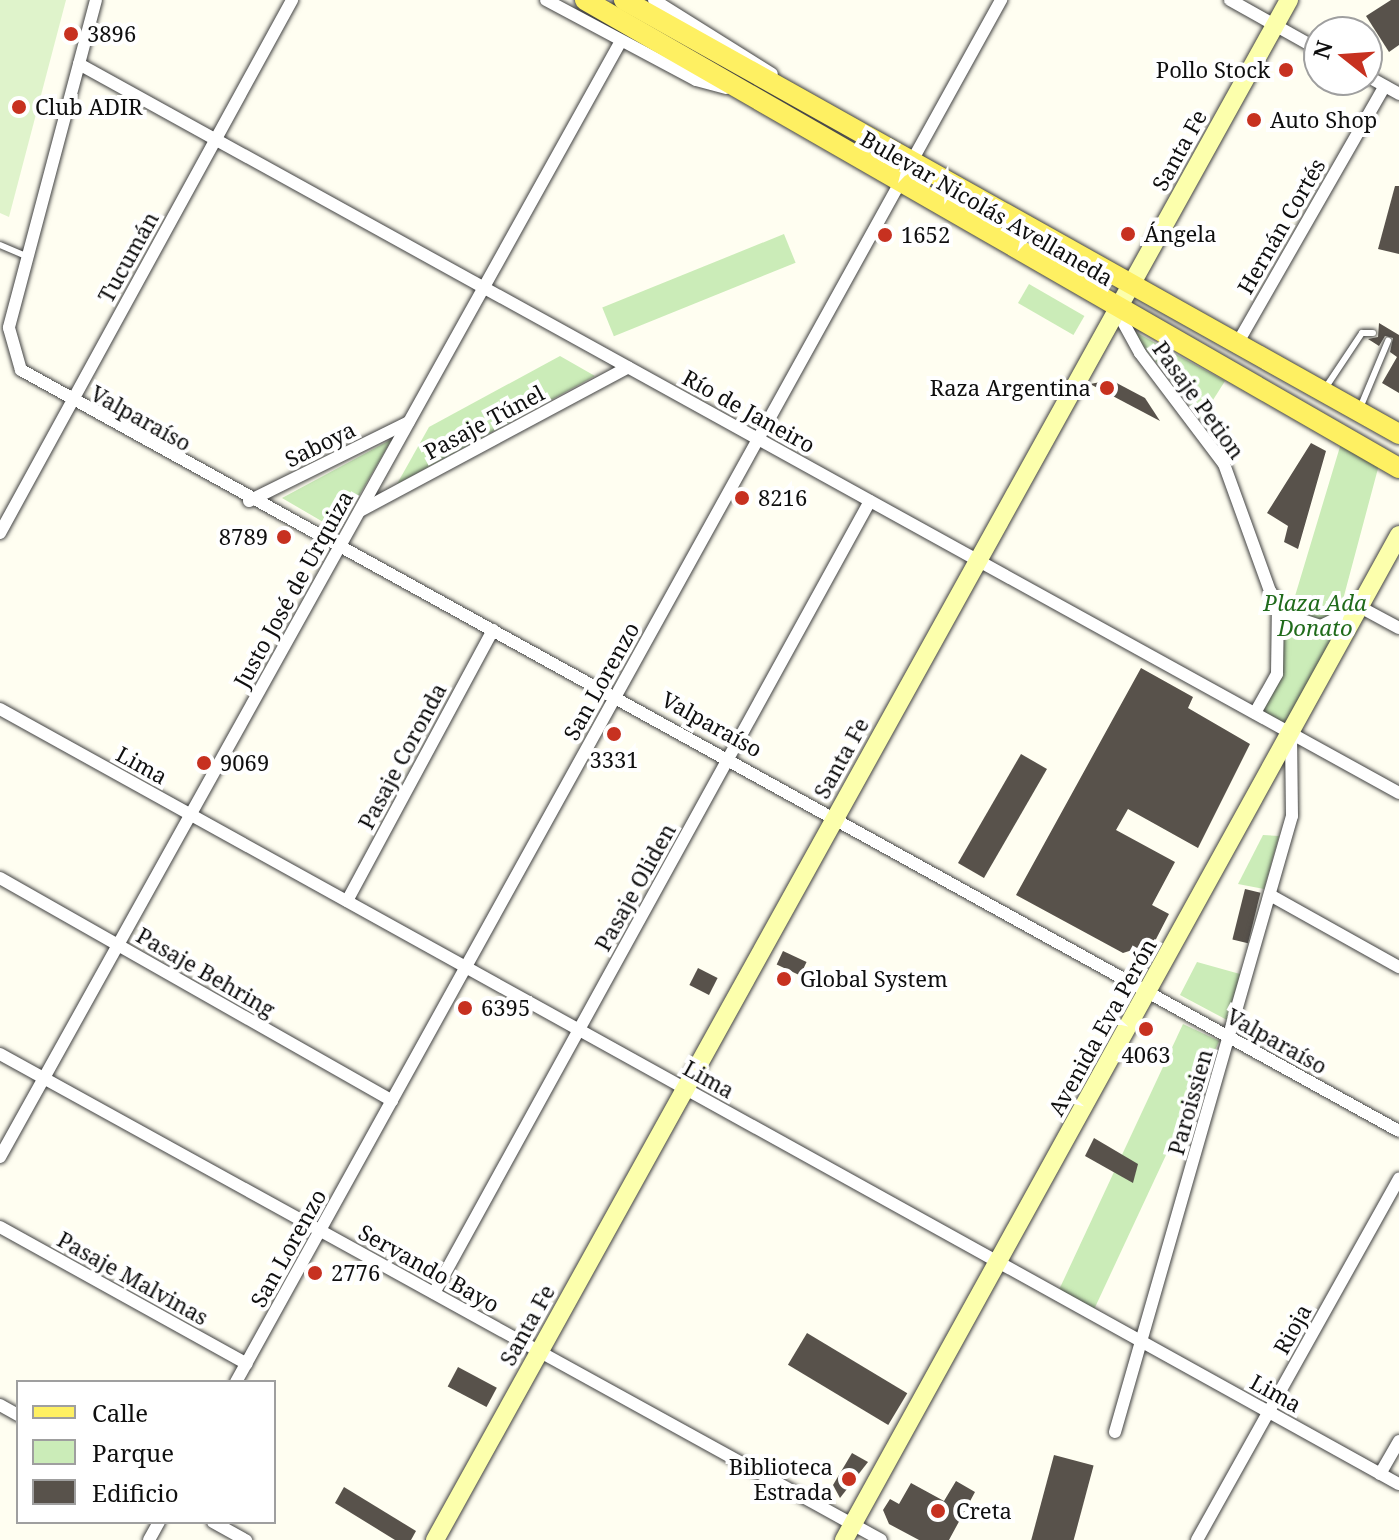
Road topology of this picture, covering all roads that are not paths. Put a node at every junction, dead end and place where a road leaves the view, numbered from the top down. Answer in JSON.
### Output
{"nodes":[{"id":1,"x":96,"y":0,"type":"edge"},
{"id":2,"x":292,"y":0,"type":"edge"},
{"id":3,"x":546,"y":0,"type":"edge"},
{"id":4,"x":585,"y":0,"type":"edge"},
{"id":5,"x":624,"y":0,"type":"edge"},
{"id":6,"x":654,"y":0,"type":"edge"},
{"id":7,"x":1001,"y":0,"type":"edge"},
{"id":8,"x":1230,"y":0,"type":"edge"},
{"id":9,"x":1289,"y":0,"type":"edge"},
{"id":10,"x":1276,"y":26,"type":"junction"},
{"id":11,"x":621,"y":41,"type":"junction"},
{"id":12,"x":1303,"y":41,"type":"edge"},
{"id":13,"x":696,"y":50,"type":"junction"},
{"id":14,"x":79,"y":64,"type":"junction"},
{"id":15,"x":1385,"y":86,"type":"joint"},
{"id":16,"x":748,"y":94,"type":"junction"},
{"id":17,"x":796,"y":94,"type":"junction"},
{"id":18,"x":1399,"y":94,"type":"edge"},
{"id":19,"x":216,"y":139,"type":"junction"},
{"id":20,"x":913,"y":159,"type":"junction"},
{"id":21,"x":898,"y":186,"type":"junction"},
{"id":22,"x":0,"y":245,"type":"edge"},
{"id":23,"x":28,"y":257,"type":"junction"},
{"id":24,"x":1131,"y":285,"type":"junction"},
{"id":25,"x":484,"y":287,"type":"junction"},
{"id":26,"x":1117,"y":311,"type":"junction"},
{"id":27,"x":1373,"y":333,"type":"dead end"},
{"id":28,"x":1237,"y":344,"type":"junction"},
{"id":29,"x":1398,"y":354,"type":"edge"},
{"id":30,"x":628,"y":367,"type":"junction"},
{"id":31,"x":1323,"y":392,"type":"junction"},
{"id":32,"x":72,"y":402,"type":"junction"},
{"id":33,"x":1358,"y":412,"type":"junction"},
{"id":34,"x":409,"y":422,"type":"junction"},
{"id":35,"x":1399,"y":434,"type":"edge"},
{"id":36,"x":758,"y":439,"type":"junction"},
{"id":37,"x":1399,"y":468,"type":"edge"},
{"id":38,"x":249,"y":501,"type":"junction"},
{"id":39,"x":870,"y":501,"type":"junction"},
{"id":40,"x":359,"y":512,"type":"junction"},
{"id":41,"x":0,"y":533,"type":"edge"},
{"id":42,"x":1399,"y":535,"type":"edge"},
{"id":43,"x":337,"y":551,"type":"junction"},
{"id":44,"x":978,"y":561,"type":"junction"},
{"id":45,"x":1278,"y":604,"type":"junction"},
{"id":46,"x":1360,"y":607,"type":"junction"},
{"id":47,"x":1399,"y":628,"type":"edge"},
{"id":48,"x":493,"y":630,"type":"junction"},
{"id":49,"x":617,"y":694,"type":"junction"},
{"id":50,"x":0,"y":709,"type":"edge"},
{"id":51,"x":1255,"y":713,"type":"junction"},
{"id":52,"x":1291,"y":733,"type":"junction"},
{"id":53,"x":729,"y":756,"type":"junction"},
{"id":54,"x":1399,"y":793,"type":"edge"},
{"id":55,"x":191,"y":814,"type":"junction"},
{"id":56,"x":837,"y":816,"type":"junction"},
{"id":57,"x":0,"y":878,"type":"edge"},
{"id":58,"x":1270,"y":895,"type":"junction"},
{"id":59,"x":347,"y":901,"type":"junction"},
{"id":60,"x":118,"y":945,"type":"junction"},
{"id":61,"x":466,"y":967,"type":"junction"},
{"id":62,"x":1399,"y":967,"type":"edge"},
{"id":63,"x":1149,"y":992,"type":"junction"},
{"id":64,"x":579,"y":1030,"type":"junction"},
{"id":65,"x":1229,"y":1037,"type":"junction"},
{"id":66,"x":0,"y":1054,"type":"edge"},
{"id":67,"x":44,"y":1078,"type":"junction"},
{"id":68,"x":685,"y":1088,"type":"junction"},
{"id":69,"x":392,"y":1101,"type":"junction"},
{"id":70,"x":1399,"y":1131,"type":"edge"},
{"id":71,"x":0,"y":1157,"type":"edge"},
{"id":72,"x":1399,"y":1179,"type":"edge"},
{"id":73,"x":0,"y":1227,"type":"edge"},
{"id":74,"x":320,"y":1230,"type":"junction"},
{"id":75,"x":1001,"y":1263,"type":"junction"},
{"id":76,"x":434,"y":1293,"type":"junction"},
{"id":77,"x":1143,"y":1340,"type":"junction"},
{"id":78,"x":540,"y":1352,"type":"junction"},
{"id":79,"x":247,"y":1364,"type":"junction"},
{"id":80,"x":237,"y":1380,"type":"edge"},
{"id":81,"x":1269,"y":1412,"type":"junction"},
{"id":82,"x":1115,"y":1432,"type":"dead end"},
{"id":83,"x":1399,"y":1441,"type":"edge"},
{"id":84,"x":1380,"y":1474,"type":"junction"},
{"id":85,"x":1399,"y":1484,"type":"edge"},
{"id":86,"x":217,"y":1524,"type":"edge"},
{"id":87,"x":848,"y":1532,"type":"edge"},
{"id":88,"x":246,"y":1540,"type":"edge"},
{"id":89,"x":435,"y":1540,"type":"edge"},
{"id":90,"x":881,"y":1540,"type":"edge"},
{"id":91,"x":1197,"y":1540,"type":"edge"}],
"edges":[{"from":1,"to":14,"type":"street"},
{"from":2,"to":19,"type":"street","name":"Tucumán"},
{"from":3,"to":11,"type":"street","name":"Bulevar Nicolás Avellaneda"},
{"from":4,"to":13,"type":"main road"},
{"from":5,"to":13,"type":"main road"},
{"from":6,"to":17,"type":"street","name":"Bulevar Nicolás Avellaneda"},
{"from":7,"to":20,"type":"street","name":"San Lorenzo"},
{"from":8,"to":10,"type":"street"},
{"from":9,"to":10,"type":"main road","name":"Santa Fe"},
{"from":10,"to":12,"type":"street"},
{"from":10,"to":24,"type":"main road","name":"Santa Fe"},
{"from":11,"to":16,"type":"street","name":"Bulevar Nicolás Avellaneda"},
{"from":11,"to":25,"type":"street","name":"Justo José de Urquiza"},
{"from":13,"to":16,"type":"main road"},
{"from":13,"to":17,"type":"main road"},
{"from":14,"to":19,"type":"street","name":"Río de Janeiro"},
{"from":14,"to":23,"type":"street"},
{"from":15,"to":18,"type":"street"},
{"from":15,"to":28,"type":"street","name":"Hernán Cortés"},
{"from":16,"to":21,"type":"main road","name":"Bulevar Nicolás Avellaneda"},
{"from":17,"to":20,"type":"main road","name":"Bulevar Nicolás Avellaneda"},
{"from":19,"to":25,"type":"street","name":"Río de Janeiro"},
{"from":19,"to":32,"type":"street","name":"Tucumán"},
{"from":20,"to":21,"type":"street","name":"San Lorenzo"},
{"from":20,"to":24,"type":"main road","name":"Bulevar Nicolás Avellaneda"},
{"from":21,"to":26,"type":"main road","name":"Bulevar Nicolás Avellaneda"},
{"from":21,"to":36,"type":"street","name":"San Lorenzo"},
{"from":22,"to":23,"type":"lane"},
{"from":23,"to":32,"type":"street","name":"Valparaíso"},
{"from":24,"to":26,"type":"main road","name":"Santa Fe"},
{"from":24,"to":28,"type":"main road","name":"Bulevar Nicolás Avellaneda"},
{"from":25,"to":30,"type":"street","name":"Río de Janeiro"},
{"from":25,"to":34,"type":"street","name":"Justo José de Urquiza"},
{"from":26,"to":37,"type":"main road","name":"Bulevar Nicolás Avellaneda"},
{"from":26,"to":44,"type":"main road","name":"Santa Fe"},
{"from":26,"to":45,"type":"street","name":"Pasaje Petion"},
{"from":27,"to":31,"type":"lane"},
{"from":28,"to":31,"type":"main road","name":"Bulevar Nicolás Avellaneda"},
{"from":29,"to":33,"type":"lane"},
{"from":30,"to":36,"type":"street","name":"Río de Janeiro"},
{"from":30,"to":40,"type":"street","name":"Pasaje Túnel"},
{"from":31,"to":33,"type":"main road","name":"Bulevar Nicolás Avellaneda"},
{"from":32,"to":38,"type":"street","name":"Valparaíso"},
{"from":32,"to":41,"type":"street","name":"Tucumán"},
{"from":33,"to":35,"type":"main road","name":"Bulevar Nicolás Avellaneda"},
{"from":34,"to":38,"type":"street","name":"Saboya"},
{"from":34,"to":40,"type":"street","name":"Justo José de Urquiza"},
{"from":36,"to":39,"type":"street","name":"Río de Janeiro"},
{"from":36,"to":49,"type":"street","name":"San Lorenzo"},
{"from":38,"to":43,"type":"street","name":"Valparaíso"},
{"from":39,"to":44,"type":"street","name":"Río de Janeiro"},
{"from":39,"to":53,"type":"street","name":"Pasaje Oliden"},
{"from":40,"to":43,"type":"street","name":"Justo José de Urquiza"},
{"from":42,"to":46,"type":"main road","name":"Avenida Eva Perón"},
{"from":43,"to":48,"type":"street","name":"Valparaíso"},
{"from":43,"to":55,"type":"street","name":"Justo José de Urquiza"},
{"from":44,"to":51,"type":"street","name":"Río de Janeiro"},
{"from":44,"to":56,"type":"main road","name":"Santa Fe"},
{"from":45,"to":46,"type":"street"},
{"from":45,"to":51,"type":"street","name":"Pasaje Petion"},
{"from":46,"to":47,"type":"street"},
{"from":46,"to":52,"type":"main road","name":"Avenida Eva Perón"},
{"from":48,"to":49,"type":"street","name":"Valparaíso"},
{"from":48,"to":59,"type":"street","name":"Pasaje Coronda"},
{"from":49,"to":53,"type":"street","name":"Valparaíso"},
{"from":49,"to":61,"type":"street","name":"San Lorenzo"},
{"from":50,"to":55,"type":"street","name":"Lima"},
{"from":51,"to":52,"type":"street","name":"Río de Janeiro"},
{"from":52,"to":54,"type":"street","name":"Río de Janeiro"},
{"from":52,"to":58,"type":"street","name":"Paroissien"},
{"from":52,"to":63,"type":"main road","name":"Avenida Eva Perón"},
{"from":53,"to":56,"type":"street","name":"Valparaíso"},
{"from":53,"to":64,"type":"street","name":"Pasaje Oliden"},
{"from":55,"to":59,"type":"street","name":"Lima"},
{"from":55,"to":60,"type":"street","name":"Justo José de Urquiza"},
{"from":56,"to":63,"type":"street","name":"Valparaíso"},
{"from":56,"to":68,"type":"main road","name":"Santa Fe"},
{"from":57,"to":60,"type":"street","name":"Pasaje Behring"},
{"from":58,"to":62,"type":"street"},
{"from":58,"to":65,"type":"street","name":"Paroissien"},
{"from":59,"to":61,"type":"street","name":"Lima"},
{"from":60,"to":67,"type":"street","name":"Justo José de Urquiza"},
{"from":60,"to":69,"type":"street","name":"Pasaje Behring"},
{"from":61,"to":64,"type":"street","name":"Lima"},
{"from":61,"to":69,"type":"street","name":"San Lorenzo"},
{"from":63,"to":65,"type":"street","name":"Valparaíso"},
{"from":63,"to":75,"type":"main road","name":"Avenida Eva Perón"},
{"from":64,"to":68,"type":"street","name":"Lima"},
{"from":64,"to":76,"type":"street","name":"Pasaje Oliden"},
{"from":65,"to":70,"type":"street","name":"Valparaíso"},
{"from":65,"to":77,"type":"street","name":"Paroissien"},
{"from":66,"to":67,"type":"street","name":"Servando Bayo"},
{"from":67,"to":71,"type":"street","name":"Justo José de Urquiza"},
{"from":67,"to":74,"type":"street","name":"Servando Bayo"},
{"from":68,"to":75,"type":"street","name":"Lima"},
{"from":68,"to":78,"type":"main road","name":"Santa Fe"},
{"from":69,"to":74,"type":"street","name":"San Lorenzo"},
{"from":72,"to":81,"type":"street","name":"Rioja"},
{"from":73,"to":79,"type":"street","name":"Pasaje Malvinas"},
{"from":74,"to":76,"type":"street","name":"Servando Bayo"},
{"from":74,"to":79,"type":"street","name":"San Lorenzo"},
{"from":75,"to":77,"type":"street","name":"Lima"},
{"from":75,"to":87,"type":"main road","name":"Avenida Eva Perón"},
{"from":76,"to":78,"type":"street","name":"Servando Bayo"},
{"from":77,"to":81,"type":"street","name":"Lima"},
{"from":77,"to":82,"type":"street","name":"Paroissien"},
{"from":78,"to":87,"type":"street","name":"Servando Bayo"},
{"from":78,"to":89,"type":"main road","name":"Santa Fe"},
{"from":79,"to":80,"type":"street","name":"San Lorenzo"},
{"from":81,"to":84,"type":"street","name":"Lima"},
{"from":81,"to":91,"type":"street","name":"Rioja"},
{"from":83,"to":84,"type":"street"},
{"from":84,"to":85,"type":"street","name":"Lima"},
{"from":86,"to":88,"type":"street"},
{"from":87,"to":90,"type":"street","name":"Servando Bayo"}]}
